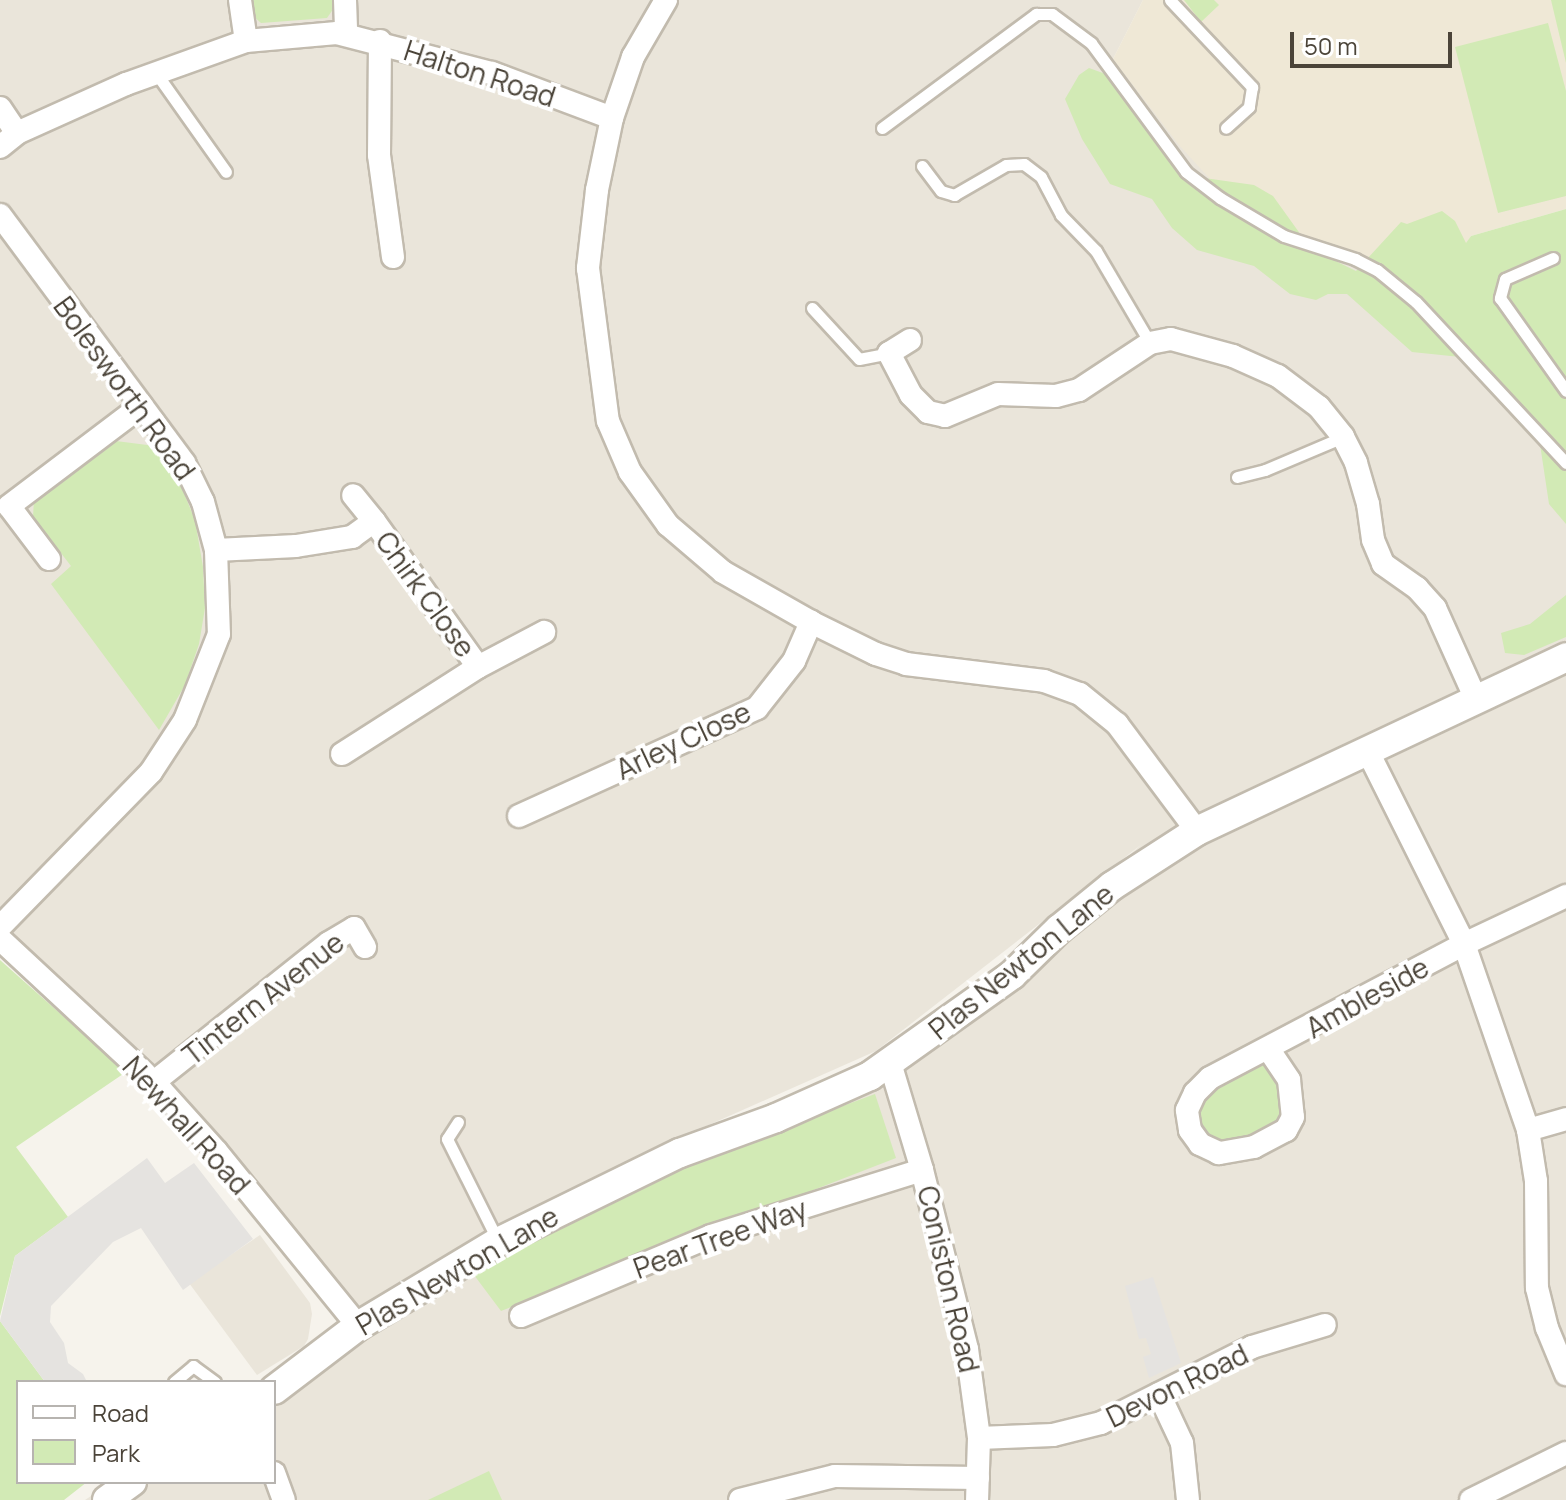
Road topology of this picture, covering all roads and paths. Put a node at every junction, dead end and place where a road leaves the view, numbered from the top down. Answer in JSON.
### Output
{"nodes":[{"id":1,"x":240,"y":0,"type":"edge"},
{"id":2,"x":345,"y":0,"type":"edge"},
{"id":3,"x":666,"y":0,"type":"edge"},
{"id":4,"x":1170,"y":0,"type":"edge"},
{"id":5,"x":346,"y":34,"type":"junction"},
{"id":6,"x":246,"y":41,"type":"junction"},
{"id":7,"x":380,"y":41,"type":"junction"},
{"id":8,"x":156,"y":73,"type":"junction"},
{"id":9,"x":0,"y":108,"type":"edge"},
{"id":10,"x":612,"y":118,"type":"junction"},
{"id":11,"x":882,"y":128,"type":"dead end"},
{"id":12,"x":1226,"y":128,"type":"dead end"},
{"id":13,"x":9,"y":140,"type":"edge"},
{"id":14,"x":922,"y":166,"type":"dead end"},
{"id":15,"x":226,"y":172,"type":"dead end"},
{"id":16,"x":0,"y":215,"type":"edge"},
{"id":17,"x":393,"y":257,"type":"dead end"},
{"id":18,"x":1553,"y":258,"type":"dead end"},
{"id":19,"x":812,"y":308,"type":"dead end"},
{"id":20,"x":910,"y":340,"type":"dead end"},
{"id":21,"x":1150,"y":343,"type":"junction"},
{"id":22,"x":889,"y":353,"type":"junction"},
{"id":23,"x":1566,"y":391,"type":"edge"},
{"id":24,"x":141,"y":406,"type":"junction"},
{"id":25,"x":1343,"y":437,"type":"junction"},
{"id":26,"x":1566,"y":463,"type":"edge"},
{"id":27,"x":1237,"y":477,"type":"dead end"},
{"id":28,"x":353,"y":495,"type":"dead end"},
{"id":29,"x":374,"y":521,"type":"junction"},
{"id":30,"x":216,"y":550,"type":"junction"},
{"id":31,"x":49,"y":559,"type":"dead end"},
{"id":32,"x":811,"y":622,"type":"junction"},
{"id":33,"x":544,"y":632,"type":"dead end"},
{"id":34,"x":1566,"y":657,"type":"edge"},
{"id":35,"x":478,"y":667,"type":"junction"},
{"id":36,"x":1475,"y":697,"type":"junction"},
{"id":37,"x":1368,"y":752,"type":"junction"},
{"id":38,"x":342,"y":754,"type":"dead end"},
{"id":39,"x":519,"y":816,"type":"dead end"},
{"id":40,"x":1197,"y":831,"type":"junction"},
{"id":41,"x":1566,"y":896,"type":"edge"},
{"id":42,"x":0,"y":927,"type":"edge"},
{"id":43,"x":0,"y":939,"type":"edge"},
{"id":44,"x":1464,"y":944,"type":"junction"},
{"id":45,"x":365,"y":947,"type":"dead end"},
{"id":46,"x":1269,"y":1050,"type":"junction"},
{"id":47,"x":890,"y":1063,"type":"junction"},
{"id":48,"x":154,"y":1082,"type":"junction"},
{"id":49,"x":1566,"y":1119,"type":"edge"},
{"id":50,"x":458,"y":1122,"type":"dead end"},
{"id":51,"x":1528,"y":1130,"type":"junction"},
{"id":52,"x":922,"y":1170,"type":"junction"},
{"id":53,"x":498,"y":1242,"type":"junction"},
{"id":54,"x":521,"y":1316,"type":"dead end"},
{"id":55,"x":1325,"y":1325,"type":"dead end"},
{"id":56,"x":358,"y":1326,"type":"junction"},
{"id":57,"x":1566,"y":1374,"type":"edge"},
{"id":58,"x":176,"y":1380,"type":"edge"},
{"id":59,"x":212,"y":1380,"type":"edge"},
{"id":60,"x":1168,"y":1386,"type":"junction"},
{"id":61,"x":276,"y":1388,"type":"edge"},
{"id":62,"x":979,"y":1438,"type":"junction"},
{"id":63,"x":1566,"y":1453,"type":"edge"},
{"id":64,"x":276,"y":1478,"type":"edge"},
{"id":65,"x":129,"y":1484,"type":"edge"},
{"id":66,"x":977,"y":1489,"type":"edge"},
{"id":67,"x":107,"y":1500,"type":"edge"},
{"id":68,"x":284,"y":1500,"type":"edge"},
{"id":69,"x":740,"y":1500,"type":"edge"},
{"id":70,"x":1188,"y":1500,"type":"edge"},
{"id":71,"x":1471,"y":1500,"type":"edge"}],
"edges":[{"from":1,"to":6,"type":"street"},
{"from":2,"to":5,"type":"street"},
{"from":3,"to":10,"type":"street"},
{"from":4,"to":12,"type":"lane"},
{"from":5,"to":6,"type":"street","name":"Halton Road"},
{"from":5,"to":7,"type":"street","name":"Halton Road"},
{"from":6,"to":8,"type":"street","name":"Halton Road"},
{"from":7,"to":10,"type":"street","name":"Halton Road"},
{"from":7,"to":17,"type":"street"},
{"from":8,"to":13,"type":"street","name":"Halton Road"},
{"from":8,"to":15,"type":"lane"},
{"from":9,"to":13,"type":"street"},
{"from":10,"to":32,"type":"street"},
{"from":11,"to":26,"type":"lane"},
{"from":14,"to":21,"type":"lane"},
{"from":16,"to":24,"type":"street","name":"Bolesworth Road"},
{"from":18,"to":23,"type":"lane"},
{"from":19,"to":22,"type":"lane"},
{"from":20,"to":22,"type":"street"},
{"from":21,"to":22,"type":"street"},
{"from":21,"to":25,"type":"street"},
{"from":24,"to":30,"type":"street","name":"Bolesworth Road"},
{"from":24,"to":31,"type":"street"},
{"from":25,"to":27,"type":"lane"},
{"from":25,"to":36,"type":"street"},
{"from":28,"to":29,"type":"street","name":"Chirk Close"},
{"from":29,"to":30,"type":"street","name":"Chirk Close"},
{"from":29,"to":35,"type":"street","name":"Chirk Close"},
{"from":30,"to":42,"type":"street","name":"Bolesworth Road"},
{"from":32,"to":39,"type":"street","name":"Arley Close"},
{"from":32,"to":40,"type":"street"},
{"from":33,"to":35,"type":"street","name":"Chirk Close"},
{"from":34,"to":36,"type":"street","name":"Plas Newton Lane"},
{"from":35,"to":38,"type":"street","name":"Chirk Close"},
{"from":36,"to":37,"type":"street","name":"Plas Newton Lane"},
{"from":37,"to":40,"type":"street","name":"Plas Newton Lane"},
{"from":37,"to":44,"type":"street"},
{"from":40,"to":47,"type":"street","name":"Plas Newton Lane"},
{"from":41,"to":44,"type":"street","name":"Ambleside"},
{"from":43,"to":48,"type":"street","name":"Newhall Road"},
{"from":44,"to":46,"type":"street","name":"Ambleside"},
{"from":44,"to":51,"type":"street"},
{"from":45,"to":48,"type":"street","name":"Tintern Avenue"},
{"from":46,"to":46,"type":"street","name":"Ambleside"},
{"from":47,"to":52,"type":"street","name":"Coniston Road"},
{"from":47,"to":53,"type":"street","name":"Plas Newton Lane"},
{"from":48,"to":56,"type":"street","name":"Newhall Road"},
{"from":49,"to":51,"type":"street"},
{"from":50,"to":53,"type":"lane"},
{"from":51,"to":57,"type":"street"},
{"from":52,"to":54,"type":"street","name":"Pear Tree Way"},
{"from":52,"to":62,"type":"street","name":"Coniston Road"},
{"from":53,"to":56,"type":"street","name":"Plas Newton Lane"},
{"from":55,"to":60,"type":"street","name":"Devon Road"},
{"from":56,"to":61,"type":"street","name":"Plas Newton Lane"},
{"from":58,"to":59,"type":"lane"},
{"from":60,"to":62,"type":"street","name":"Devon Road"},
{"from":60,"to":70,"type":"street"},
{"from":62,"to":66,"type":"street","name":"Coniston Road"},
{"from":63,"to":71,"type":"street"},
{"from":64,"to":68,"type":"street"},
{"from":65,"to":67,"type":"street"},
{"from":66,"to":69,"type":"street"}]}
